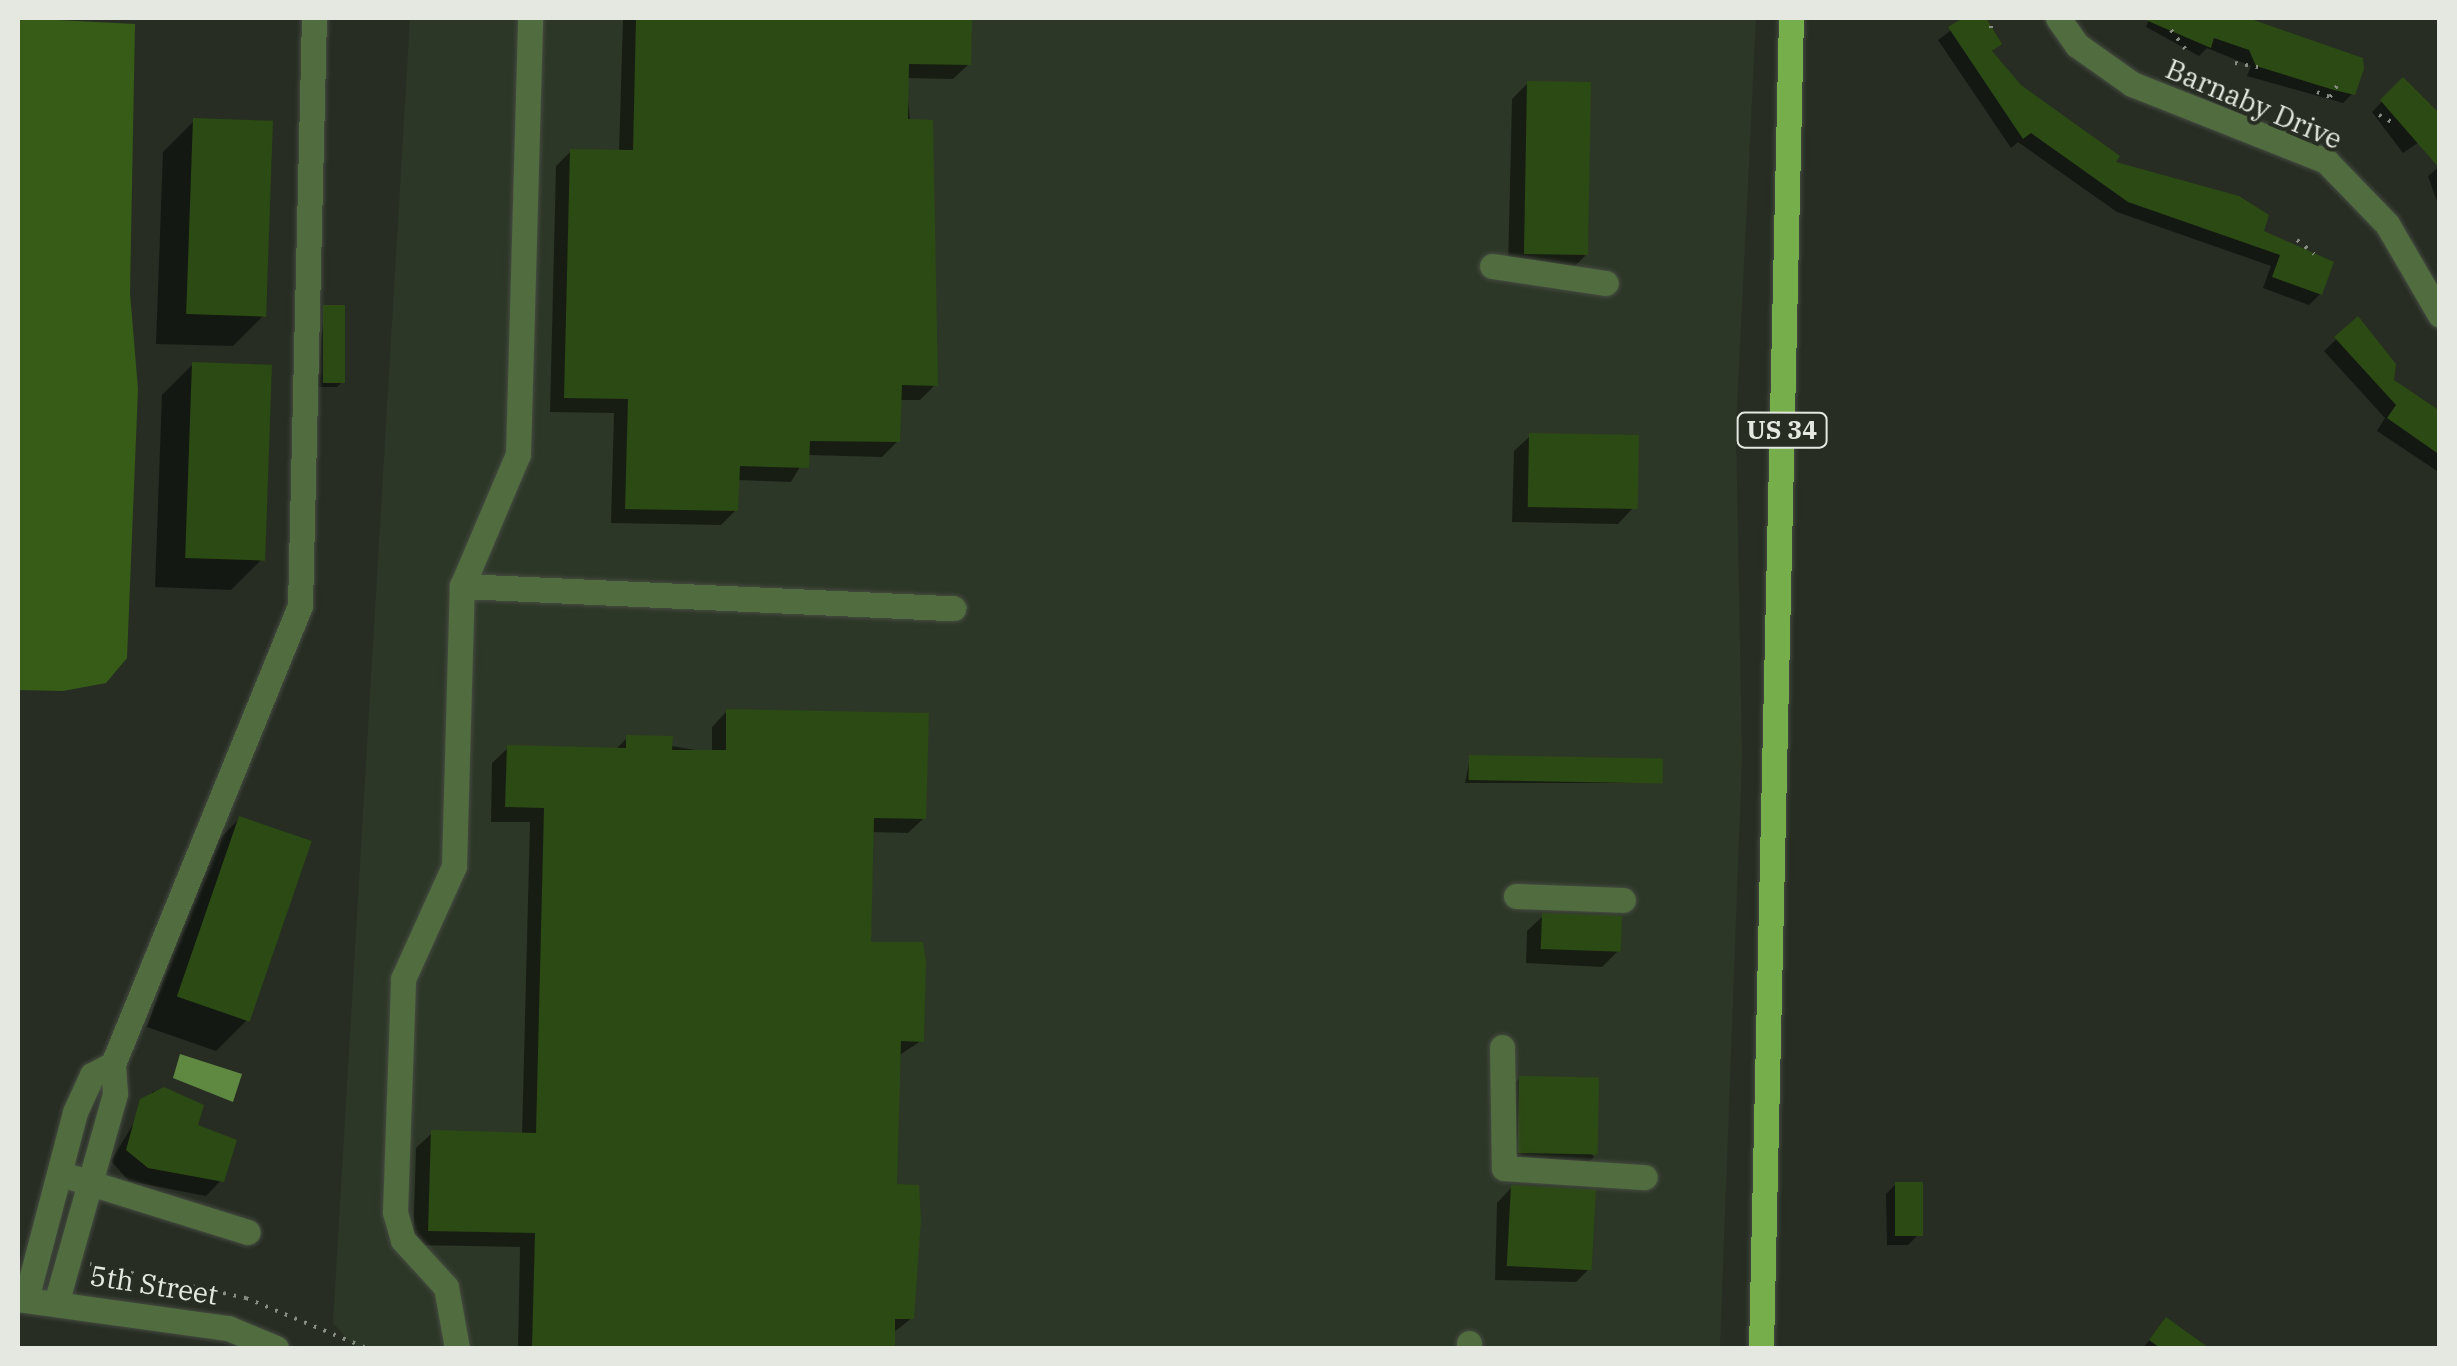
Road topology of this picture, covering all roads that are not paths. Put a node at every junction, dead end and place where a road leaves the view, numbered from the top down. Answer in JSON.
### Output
{"nodes":[{"id":1,"x":314,"y":18,"type":"edge"},
{"id":2,"x":530,"y":18,"type":"edge"},
{"id":3,"x":1791,"y":18,"type":"edge"},
{"id":4,"x":2058,"y":18,"type":"edge"},
{"id":5,"x":1492,"y":266,"type":"dead end"},
{"id":6,"x":1606,"y":283,"type":"dead end"},
{"id":7,"x":2440,"y":314,"type":"edge"},
{"id":8,"x":462,"y":586,"type":"junction"},
{"id":9,"x":954,"y":608,"type":"dead end"},
{"id":10,"x":1516,"y":896,"type":"dead end"},
{"id":11,"x":1623,"y":900,"type":"dead end"},
{"id":12,"x":1502,"y":1047,"type":"dead end"},
{"id":13,"x":114,"y":1064,"type":"junction"},
{"id":14,"x":71,"y":1124,"type":"junction"},
{"id":15,"x":103,"y":1134,"type":"junction"},
{"id":16,"x":54,"y":1172,"type":"junction"},
{"id":17,"x":1645,"y":1177,"type":"dead end"},
{"id":18,"x":88,"y":1181,"type":"junction"},
{"id":19,"x":248,"y":1232,"type":"dead end"},
{"id":20,"x":22,"y":1299,"type":"edge"},
{"id":21,"x":56,"y":1300,"type":"junction"},
{"id":22,"x":276,"y":1348,"type":"edge"},
{"id":23,"x":457,"y":1348,"type":"edge"},
{"id":24,"x":1761,"y":1348,"type":"edge"}],
"edges":[{"from":1,"to":13,"type":"street"},
{"from":2,"to":8,"type":"street"},
{"from":3,"to":24,"type":"main road","number":"US 34"},
{"from":4,"to":7,"type":"street","name":"Barnaby Drive"},
{"from":5,"to":6,"type":"street"},
{"from":8,"to":9,"type":"street"},
{"from":8,"to":23,"type":"street"},
{"from":10,"to":11,"type":"street"},
{"from":12,"to":17,"type":"street"},
{"from":13,"to":14,"type":"street"},
{"from":13,"to":15,"type":"street"},
{"from":14,"to":15,"type":"street"},
{"from":14,"to":16,"type":"street"},
{"from":15,"to":18,"type":"street"},
{"from":16,"to":18,"type":"street"},
{"from":16,"to":20,"type":"street"},
{"from":18,"to":19,"type":"street"},
{"from":18,"to":21,"type":"street"},
{"from":20,"to":21,"type":"street","name":"5th Street"},
{"from":21,"to":22,"type":"street","name":"5th Street"}]}
